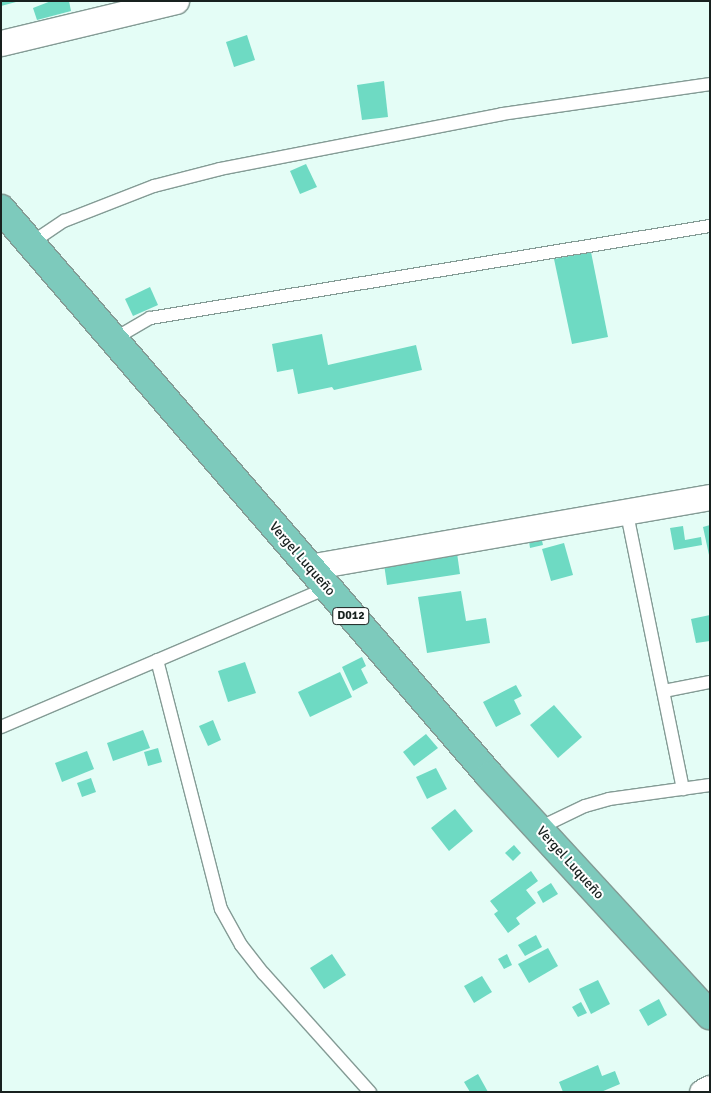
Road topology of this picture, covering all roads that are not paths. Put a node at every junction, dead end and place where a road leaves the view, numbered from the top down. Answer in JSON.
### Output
{"nodes":[{"id":1,"x":176,"y":1,"type":"edge"},
{"id":2,"x":1,"y":44,"type":"edge"},
{"id":3,"x":710,"y":84,"type":"edge"},
{"id":4,"x":1,"y":208,"type":"edge"},
{"id":5,"x":710,"y":226,"type":"edge"},
{"id":6,"x":31,"y":243,"type":"junction"},
{"id":7,"x":114,"y":339,"type":"junction"},
{"id":8,"x":710,"y":497,"type":"edge"},
{"id":9,"x":626,"y":509,"type":"junction"},
{"id":10,"x":309,"y":567,"type":"junction"},
{"id":11,"x":327,"y":588,"type":"junction"},
{"id":12,"x":157,"y":660,"type":"junction"},
{"id":13,"x":710,"y":682,"type":"edge"},
{"id":14,"x":664,"y":691,"type":"junction"},
{"id":15,"x":1,"y":727,"type":"edge"},
{"id":16,"x":710,"y":785,"type":"edge"},
{"id":17,"x":683,"y":789,"type":"junction"},
{"id":18,"x":539,"y":828,"type":"junction"},
{"id":19,"x":710,"y":1014,"type":"edge"},
{"id":20,"x":710,"y":1088,"type":"edge"},
{"id":21,"x":370,"y":1092,"type":"edge"},
{"id":22,"x":702,"y":1092,"type":"edge"}],
"edges":[{"from":1,"to":2,"type":"street"},
{"from":3,"to":6,"type":"lane"},
{"from":4,"to":6,"type":"main road","name":"Vergel Luqueño","number":"D012"},
{"from":5,"to":7,"type":"lane"},
{"from":6,"to":7,"type":"main road","name":"Vergel Luqueño","number":"D012"},
{"from":7,"to":10,"type":"main road","name":"Vergel Luqueño","number":"D012"},
{"from":8,"to":9,"type":"street"},
{"from":9,"to":10,"type":"street"},
{"from":9,"to":14,"type":"lane"},
{"from":10,"to":11,"type":"main road","name":"Vergel Luqueño","number":"D012"},
{"from":11,"to":12,"type":"lane"},
{"from":11,"to":18,"type":"main road","name":"Vergel Luqueño","number":"D012"},
{"from":12,"to":15,"type":"lane"},
{"from":12,"to":21,"type":"lane"},
{"from":13,"to":14,"type":"lane"},
{"from":14,"to":17,"type":"lane"},
{"from":16,"to":17,"type":"lane"},
{"from":17,"to":18,"type":"lane"},
{"from":18,"to":19,"type":"main road","name":"Vergel Luqueño","number":"D012"},
{"from":20,"to":22,"type":"street"}]}
